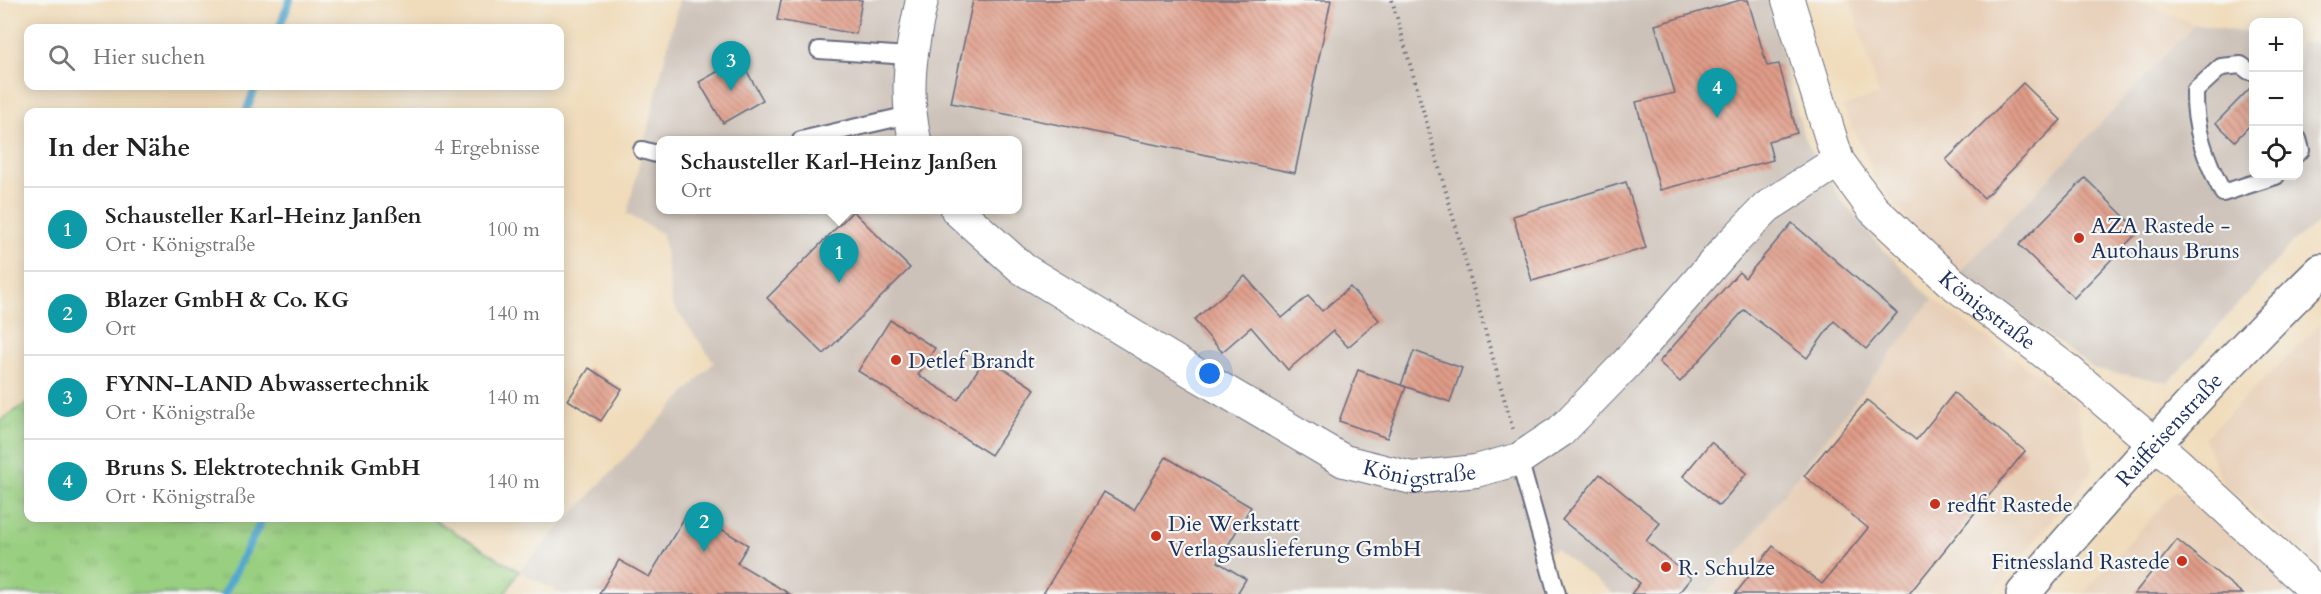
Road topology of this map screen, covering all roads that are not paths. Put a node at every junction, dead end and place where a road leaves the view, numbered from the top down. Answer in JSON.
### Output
{"nodes":[{"id":1,"x":922,"y":0,"type":"edge"},
{"id":2,"x":1788,"y":0,"type":"edge"},
{"id":3,"x":819,"y":50,"type":"dead end"},
{"id":4,"x":909,"y":56,"type":"junction"},
{"id":5,"x":2249,"y":71,"type":"dead end"},
{"id":6,"x":912,"y":128,"type":"edge"},
{"id":7,"x":844,"y":136,"type":"edge"},
{"id":8,"x":642,"y":150,"type":"dead end"},
{"id":9,"x":656,"y":154,"type":"edge"},
{"id":10,"x":1838,"y":161,"type":"junction"},
{"id":11,"x":2266,"y":180,"type":"edge"},
{"id":12,"x":961,"y":214,"type":"edge"},
{"id":13,"x":2321,"y":270,"type":"edge"},
{"id":14,"x":2154,"y":443,"type":"junction"},
{"id":15,"x":1519,"y":459,"type":"junction"},
{"id":16,"x":1557,"y":594,"type":"edge"},
{"id":17,"x":2023,"y":594,"type":"edge"},
{"id":18,"x":2319,"y":594,"type":"edge"}],
"edges":[{"from":1,"to":4,"type":"street"},
{"from":2,"to":10,"type":"street","name":"Königstraße"},
{"from":3,"to":4,"type":"lane"},
{"from":4,"to":6,"type":"street"},
{"from":5,"to":11,"type":"lane"},
{"from":6,"to":7,"type":"lane"},
{"from":8,"to":9,"type":"lane"},
{"from":10,"to":14,"type":"street","name":"Königstraße"},
{"from":10,"to":15,"type":"street","name":"Königstraße"},
{"from":12,"to":15,"type":"street","name":"Königstraße"},
{"from":13,"to":14,"type":"main road","name":"Raiffeisenstraße"},
{"from":14,"to":17,"type":"main road","name":"Raiffeisenstraße"},
{"from":14,"to":18,"type":"street","name":"Königstraße"},
{"from":15,"to":16,"type":"lane"}]}
